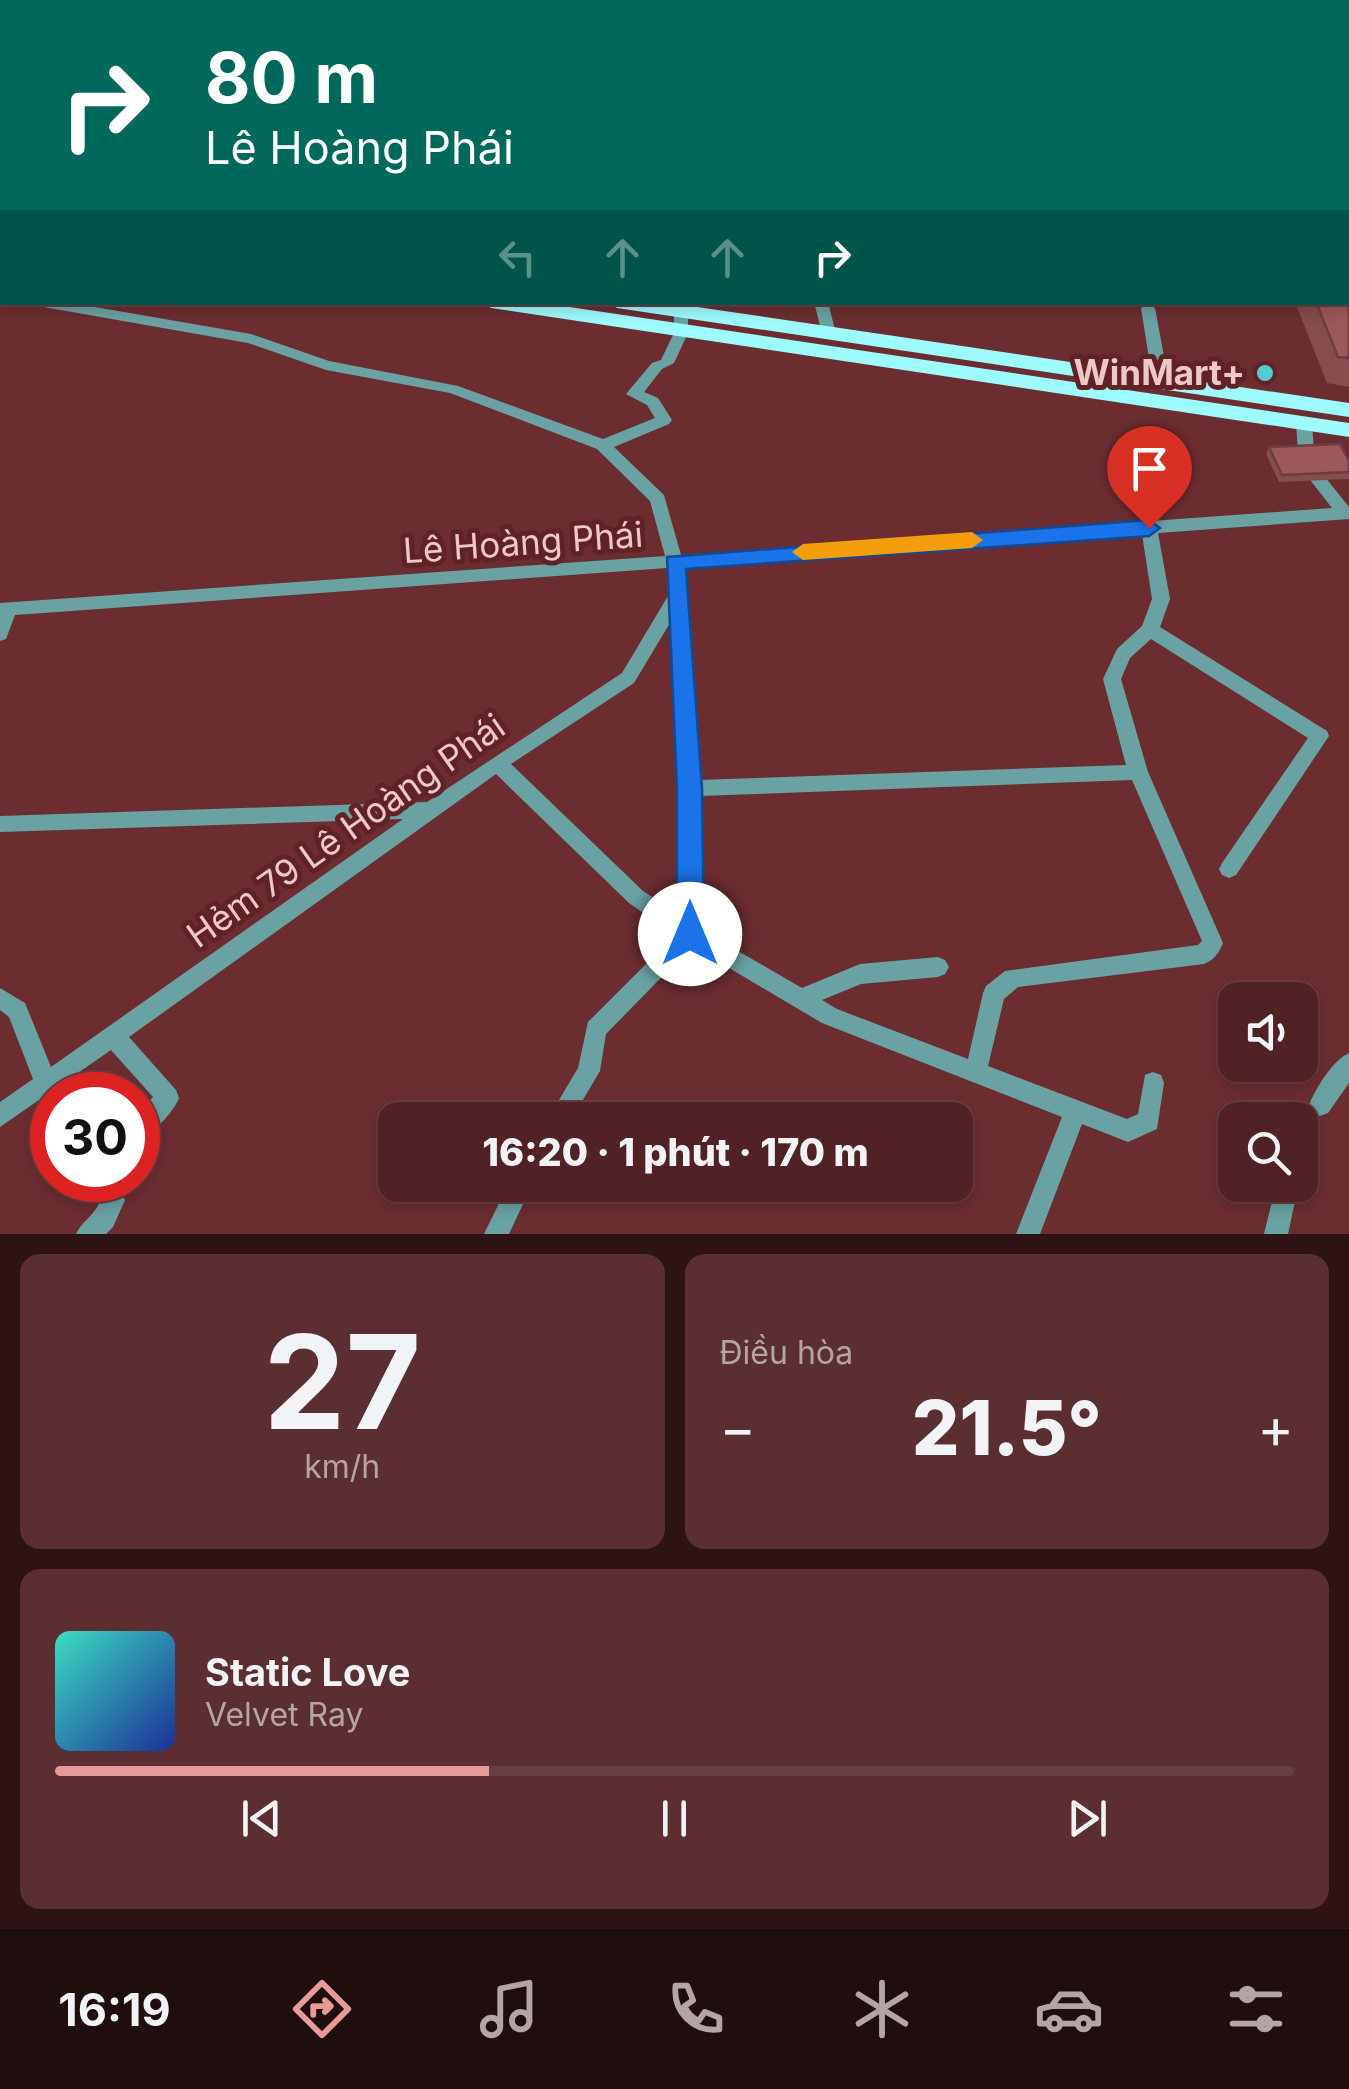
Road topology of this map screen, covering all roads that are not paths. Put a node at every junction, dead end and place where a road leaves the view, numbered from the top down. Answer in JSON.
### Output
{"nodes":[{"id":1,"x":56,"y":305,"type":"edge"},
{"id":2,"x":532,"y":305,"type":"edge"},
{"id":3,"x":631,"y":305,"type":"edge"},
{"id":4,"x":821,"y":305,"type":"edge"},
{"id":5,"x":1148,"y":308,"type":"dead end"},
{"id":6,"x":681,"y":316,"type":"edge"},
{"id":7,"x":828,"y":334,"type":"junction"},
{"id":8,"x":1161,"y":383,"type":"junction"},
{"id":9,"x":1349,"y":410,"type":"edge"},
{"id":10,"x":1304,"y":414,"type":"junction"},
{"id":11,"x":1349,"y":430,"type":"edge"},
{"id":12,"x":603,"y":445,"type":"junction"},
{"id":13,"x":1306,"y":452,"type":"edge"},
{"id":14,"x":1320,"y":480,"type":"edge"},
{"id":15,"x":1347,"y":513,"type":"edge"},
{"id":16,"x":1149,"y":528,"type":"junction"},
{"id":17,"x":675,"y":562,"type":"junction"},
{"id":18,"x":677,"y":596,"type":"junction"},
{"id":19,"x":4,"y":610,"type":"edge"},
{"id":20,"x":1150,"y":630,"type":"junction"},
{"id":21,"x":0,"y":634,"type":"edge"},
{"id":22,"x":497,"y":763,"type":"junction"},
{"id":23,"x":1138,"y":772,"type":"junction"},
{"id":24,"x":690,"y":788,"type":"junction"},
{"id":25,"x":431,"y":810,"type":"junction"},
{"id":26,"x":0,"y":824,"type":"edge"},
{"id":27,"x":1229,"y":869,"type":"dead end"},
{"id":28,"x":690,"y":934,"type":"junction"},
{"id":29,"x":938,"y":967,"type":"dead end"},
{"id":30,"x":0,"y":998,"type":"edge"},
{"id":31,"x":802,"y":998,"type":"junction"},
{"id":32,"x":113,"y":1036,"type":"junction"},
{"id":33,"x":1349,"y":1064,"type":"edge"},
{"id":34,"x":42,"y":1072,"type":"edge"},
{"id":35,"x":62,"y":1072,"type":"edge"},
{"id":36,"x":145,"y":1072,"type":"edge"},
{"id":37,"x":976,"y":1072,"type":"junction"},
{"id":38,"x":1153,"y":1083,"type":"dead end"},
{"id":39,"x":30,"y":1094,"type":"edge"},
{"id":40,"x":570,"y":1102,"type":"edge"},
{"id":41,"x":1320,"y":1105,"type":"dead end"},
{"id":42,"x":1076,"y":1111,"type":"junction"},
{"id":43,"x":0,"y":1116,"type":"edge"},
{"id":44,"x":112,"y":1202,"type":"edge"},
{"id":45,"x":512,"y":1202,"type":"edge"},
{"id":46,"x":1283,"y":1202,"type":"edge"},
{"id":47,"x":88,"y":1234,"type":"edge"},
{"id":48,"x":496,"y":1234,"type":"edge"},
{"id":49,"x":1028,"y":1234,"type":"edge"},
{"id":50,"x":1276,"y":1234,"type":"edge"}],
"edges":[{"from":1,"to":12,"type":"street"},
{"from":2,"to":6,"type":"main road"},
{"from":3,"to":6,"type":"main road"},
{"from":4,"to":7,"type":"street"},
{"from":5,"to":8,"type":"street"},
{"from":6,"to":7,"type":"main road"},
{"from":6,"to":10,"type":"main road"},
{"from":6,"to":12,"type":"street"},
{"from":7,"to":8,"type":"main road"},
{"from":8,"to":10,"type":"main road"},
{"from":9,"to":10,"type":"main road"},
{"from":10,"to":11,"type":"main road"},
{"from":10,"to":13,"type":"street"},
{"from":12,"to":17,"type":"street"},
{"from":14,"to":15,"type":"street"},
{"from":15,"to":16,"type":"street","name":"Lê Hoàng Phái"},
{"from":16,"to":17,"type":"street","name":"Lê Hoàng Phái"},
{"from":16,"to":20,"type":"street"},
{"from":17,"to":18,"type":"street"},
{"from":17,"to":19,"type":"street","name":"Lê Hoàng Phái"},
{"from":18,"to":22,"type":"street","name":"Hẻm 79 Lê Hoàng Phái"},
{"from":18,"to":24,"type":"street"},
{"from":19,"to":21,"type":"street"},
{"from":20,"to":23,"type":"street"},
{"from":20,"to":27,"type":"street"},
{"from":22,"to":25,"type":"street","name":"Hẻm 79 Lê Hoàng Phái"},
{"from":22,"to":28,"type":"street"},
{"from":23,"to":24,"type":"street"},
{"from":23,"to":37,"type":"street"},
{"from":24,"to":28,"type":"street"},
{"from":25,"to":26,"type":"street"},
{"from":25,"to":32,"type":"street","name":"Hẻm 79 Lê Hoàng Phái"},
{"from":28,"to":31,"type":"street"},
{"from":28,"to":40,"type":"street"},
{"from":29,"to":31,"type":"street"},
{"from":30,"to":34,"type":"street"},
{"from":31,"to":37,"type":"street"},
{"from":32,"to":35,"type":"street","name":"Hẻm 79 Lê Hoàng Phái"},
{"from":32,"to":36,"type":"street"},
{"from":33,"to":41,"type":"street"},
{"from":37,"to":42,"type":"street"},
{"from":38,"to":42,"type":"street"},
{"from":39,"to":43,"type":"street","name":"Hẻm 79 Lê Hoàng Phái"},
{"from":42,"to":49,"type":"street"},
{"from":44,"to":47,"type":"street"},
{"from":45,"to":48,"type":"street"},
{"from":46,"to":50,"type":"street"}]}
